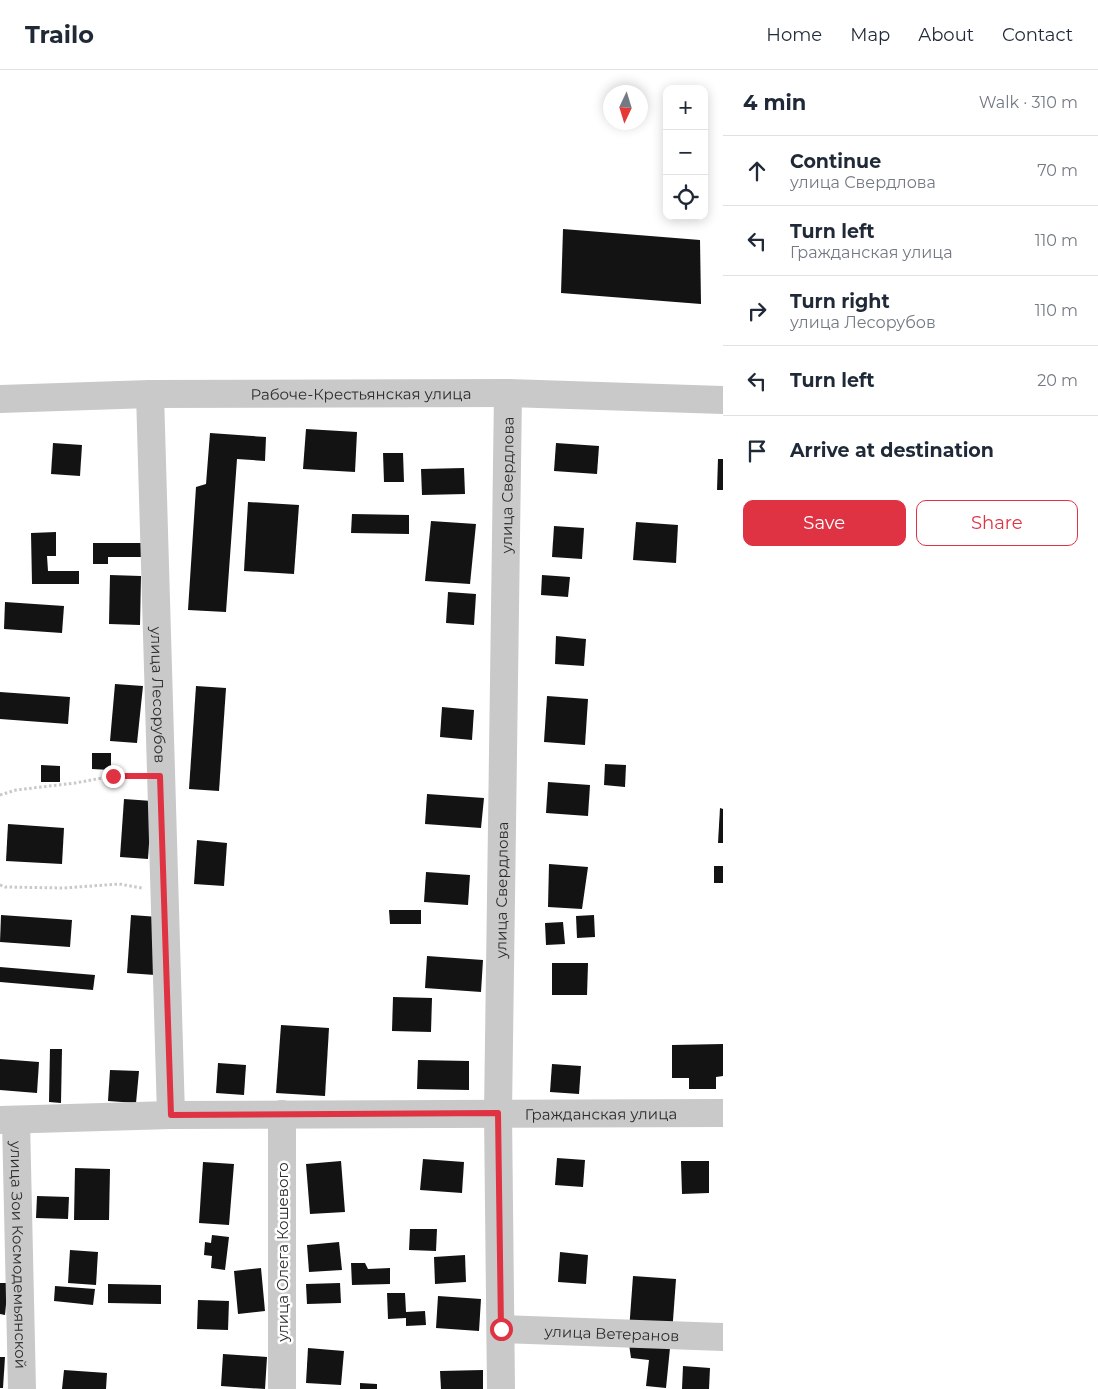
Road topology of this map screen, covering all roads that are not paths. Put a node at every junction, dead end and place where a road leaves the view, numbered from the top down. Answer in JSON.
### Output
{"nodes":[{"id":1,"x":508,"y":393,"type":"junction"},
{"id":2,"x":150,"y":394,"type":"junction"},
{"id":3,"x":0,"y":399,"type":"edge"},
{"id":4,"x":723,"y":400,"type":"edge"},
{"id":5,"x":498,"y":1113,"type":"junction"},
{"id":6,"x":723,"y":1113,"type":"edge"},
{"id":7,"x":282,"y":1114,"type":"junction"},
{"id":8,"x":171,"y":1115,"type":"junction"},
{"id":9,"x":8,"y":1120,"type":"edge"},
{"id":10,"x":501,"y":1329,"type":"junction"},
{"id":11,"x":723,"y":1337,"type":"edge"},
{"id":12,"x":22,"y":1389,"type":"edge"},
{"id":13,"x":282,"y":1389,"type":"edge"},
{"id":14,"x":501,"y":1389,"type":"edge"}],
"edges":[{"from":1,"to":2,"type":"street","name":"Рабоче-Крестьянская улица"},
{"from":1,"to":4,"type":"street","name":"Рабоче-Крестьянская улица"},
{"from":1,"to":5,"type":"street","name":"улица Свердлова"},
{"from":2,"to":3,"type":"street","name":"Рабоче-Крестьянская улица"},
{"from":2,"to":8,"type":"street","name":"улица Лесорубов"},
{"from":5,"to":6,"type":"street","name":"Гражданская улица"},
{"from":5,"to":7,"type":"street","name":"Гражданская улица"},
{"from":5,"to":10,"type":"street","name":"улица Свердлова"},
{"from":7,"to":8,"type":"street","name":"Гражданская улица"},
{"from":7,"to":13,"type":"street","name":"улица Олега Кошевого"},
{"from":8,"to":9,"type":"street","name":"Гражданская улица"},
{"from":9,"to":12,"type":"street","name":"улица Зои Космодемьянской"},
{"from":10,"to":11,"type":"street","name":"улица Ветеранов"},
{"from":10,"to":14,"type":"street","name":"улица Свердлова"}]}
